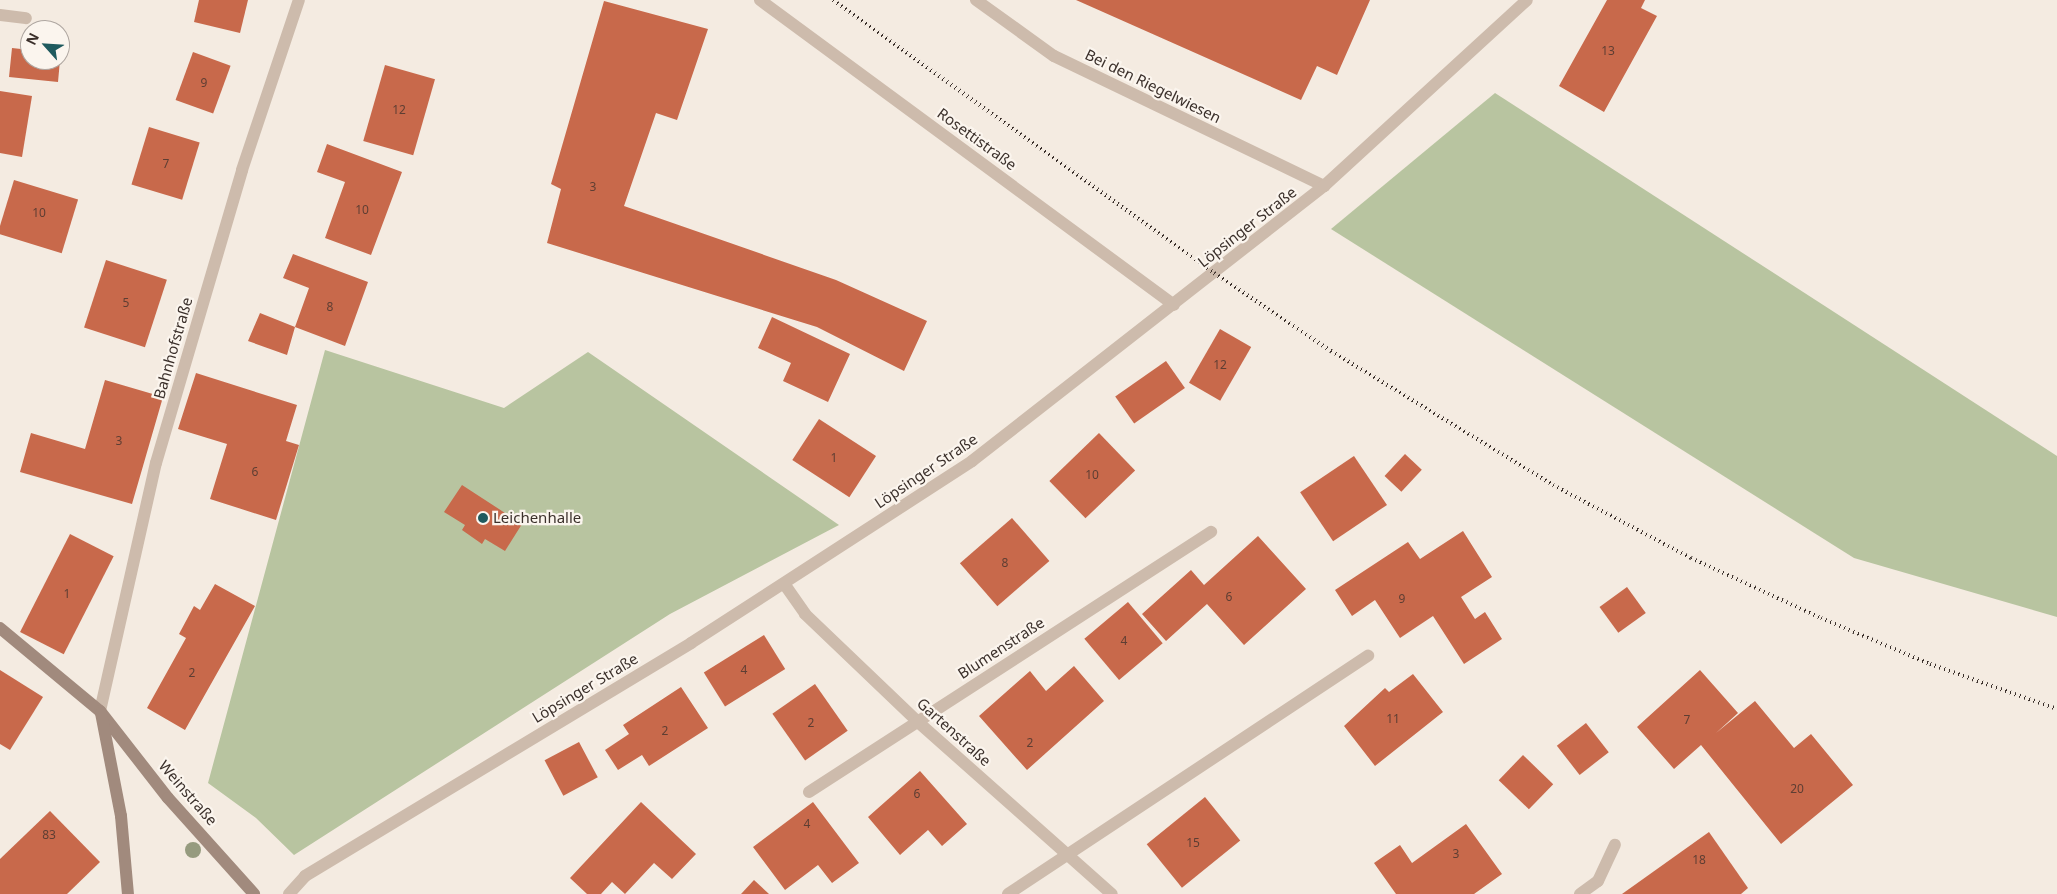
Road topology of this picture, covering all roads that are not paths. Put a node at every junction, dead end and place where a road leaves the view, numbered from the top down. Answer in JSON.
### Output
{"nodes":[{"id":1,"x":299,"y":0,"type":"edge"},
{"id":2,"x":760,"y":0,"type":"edge"},
{"id":3,"x":976,"y":0,"type":"edge"},
{"id":4,"x":1526,"y":0,"type":"edge"},
{"id":5,"x":0,"y":14,"type":"edge"},
{"id":6,"x":26,"y":18,"type":"dead end"},
{"id":7,"x":1324,"y":186,"type":"junction"},
{"id":8,"x":1174,"y":305,"type":"junction"},
{"id":9,"x":1211,"y":532,"type":"dead end"},
{"id":10,"x":784,"y":585,"type":"junction"},
{"id":11,"x":0,"y":628,"type":"edge"},
{"id":12,"x":1368,"y":656,"type":"dead end"},
{"id":13,"x":100,"y":711,"type":"junction"},
{"id":14,"x":918,"y":722,"type":"junction"},
{"id":15,"x":808,"y":792,"type":"dead end"},
{"id":16,"x":1615,"y":845,"type":"dead end"},
{"id":17,"x":1067,"y":856,"type":"junction"},
{"id":18,"x":128,"y":894,"type":"edge"},
{"id":19,"x":254,"y":894,"type":"edge"},
{"id":20,"x":289,"y":894,"type":"edge"},
{"id":21,"x":1008,"y":894,"type":"edge"},
{"id":22,"x":1112,"y":894,"type":"edge"},
{"id":23,"x":1580,"y":894,"type":"edge"}],
"edges":[{"from":1,"to":13,"type":"street","name":"Bahnhofstraße"},
{"from":2,"to":8,"type":"street","name":"Rosettistraße"},
{"from":3,"to":7,"type":"street","name":"Bei den Riegelwiesen"},
{"from":4,"to":7,"type":"street","name":"Löpsinger Straße"},
{"from":5,"to":6,"type":"street"},
{"from":7,"to":8,"type":"street","name":"Löpsinger Straße"},
{"from":8,"to":10,"type":"street","name":"Löpsinger Straße"},
{"from":9,"to":14,"type":"street","name":"Blumenstraße"},
{"from":10,"to":14,"type":"street","name":"Gartenstraße"},
{"from":10,"to":20,"type":"street","name":"Löpsinger Straße"},
{"from":11,"to":13,"type":"street","name":"Weinstraße"},
{"from":12,"to":17,"type":"street"},
{"from":13,"to":18,"type":"street"},
{"from":13,"to":19,"type":"street","name":"Weinstraße"},
{"from":14,"to":15,"type":"street","name":"Blumenstraße"},
{"from":14,"to":17,"type":"street","name":"Gartenstraße"},
{"from":16,"to":23,"type":"street"},
{"from":17,"to":21,"type":"street"},
{"from":17,"to":22,"type":"street","name":"Gartenstraße"}]}
